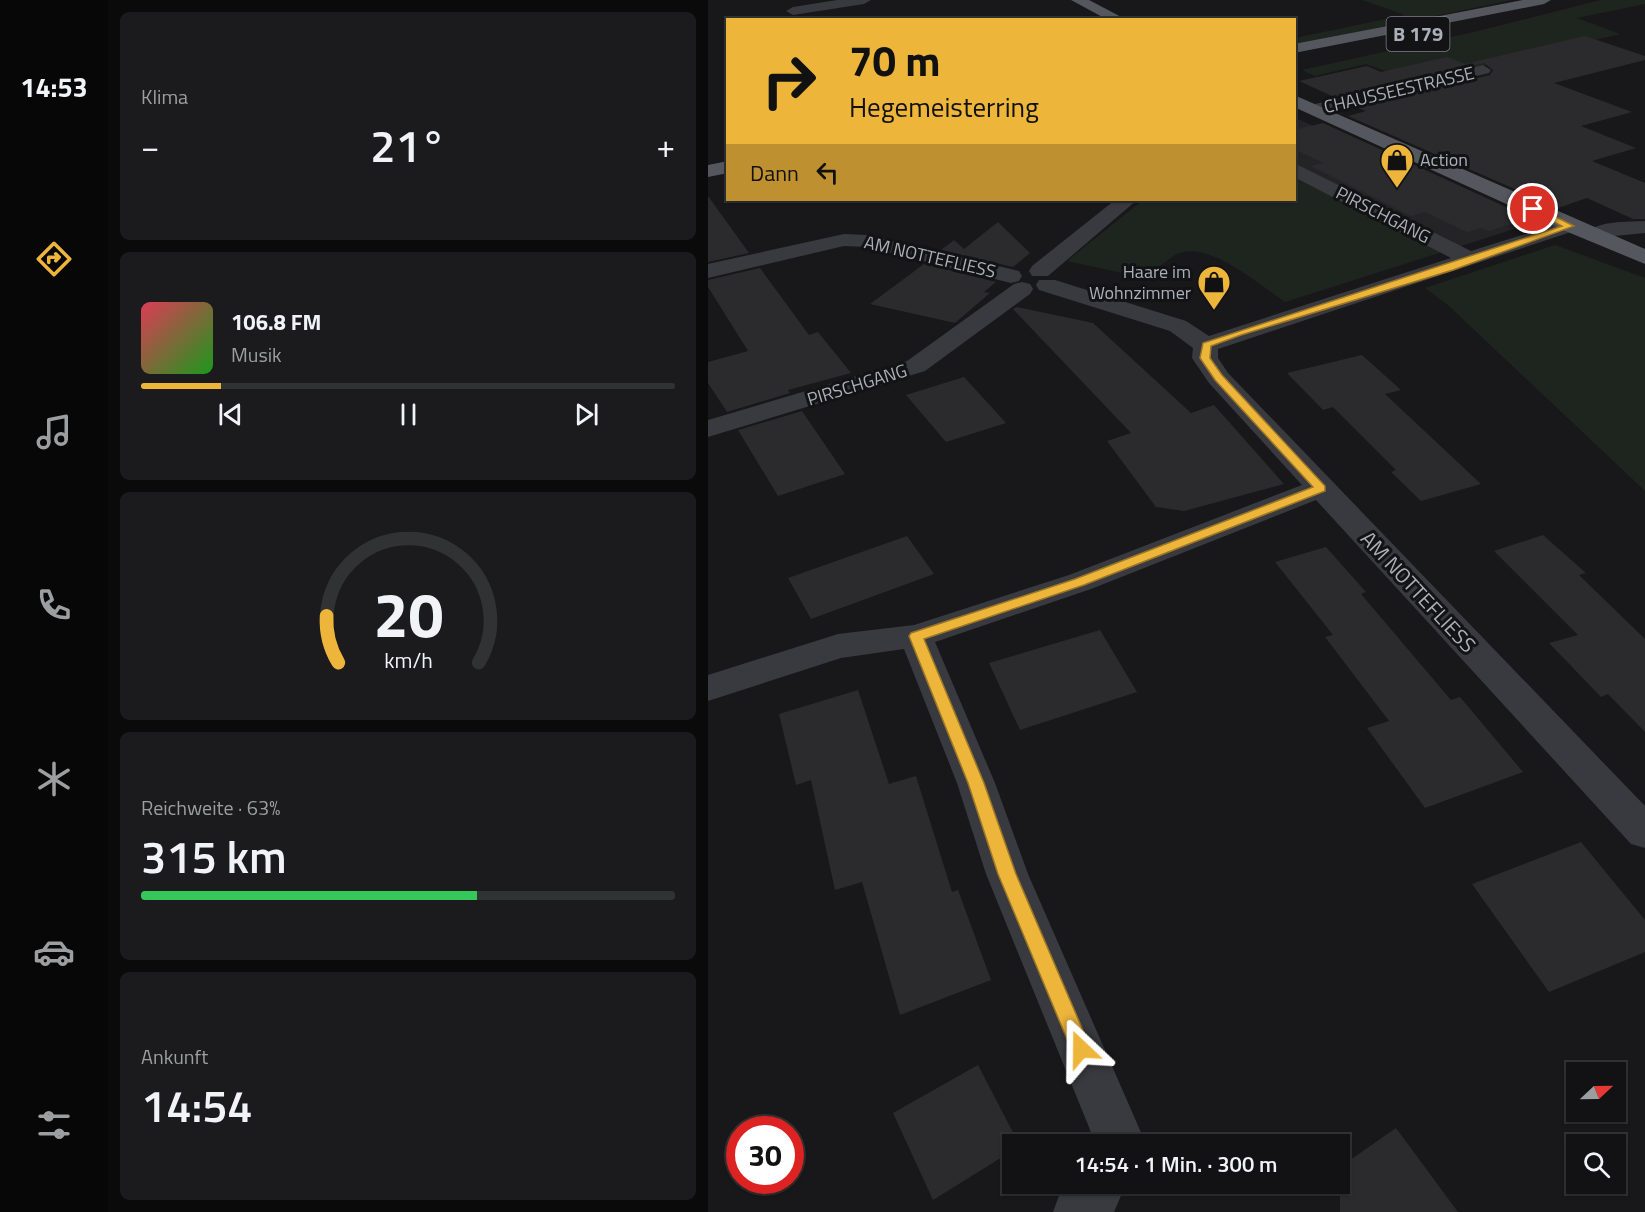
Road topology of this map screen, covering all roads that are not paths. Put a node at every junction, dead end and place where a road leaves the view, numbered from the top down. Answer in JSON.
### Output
{"nodes":[{"id":1,"x":780,"y":0,"type":"edge"},
{"id":2,"x":864,"y":0,"type":"edge"},
{"id":3,"x":1078,"y":0,"type":"edge"},
{"id":4,"x":1542,"y":0,"type":"edge"},
{"id":5,"x":799,"y":15,"type":"edge"},
{"id":6,"x":1116,"y":18,"type":"edge"},
{"id":7,"x":1296,"y":49,"type":"edge"},
{"id":8,"x":1296,"y":60,"type":"edge"},
{"id":9,"x":1483,"y":70,"type":"dead end"},
{"id":10,"x":1296,"y":101,"type":"edge"},
{"id":11,"x":1315,"y":109,"type":"junction"},
{"id":12,"x":726,"y":167,"type":"edge"},
{"id":13,"x":1296,"y":170,"type":"edge"},
{"id":14,"x":708,"y":171,"type":"edge"},
{"id":15,"x":1126,"y":201,"type":"edge"},
{"id":16,"x":1570,"y":226,"type":"junction"},
{"id":17,"x":1645,"y":227,"type":"edge"},
{"id":18,"x":1594,"y":236,"type":"junction"},
{"id":19,"x":1645,"y":257,"type":"edge"},
{"id":20,"x":1472,"y":260,"type":"junction"},
{"id":21,"x":708,"y":271,"type":"edge"},
{"id":22,"x":1043,"y":278,"type":"junction"},
{"id":23,"x":1016,"y":283,"type":"junction"},
{"id":24,"x":1206,"y":345,"type":"junction"},
{"id":25,"x":708,"y":429,"type":"edge"},
{"id":26,"x":1320,"y":489,"type":"junction"},
{"id":27,"x":916,"y":636,"type":"junction"},
{"id":28,"x":708,"y":688,"type":"edge"},
{"id":29,"x":1645,"y":832,"type":"edge"},
{"id":30,"x":1117,"y":1134,"type":"edge"},
{"id":31,"x":1096,"y":1194,"type":"edge"},
{"id":32,"x":1079,"y":1212,"type":"edge"}],
"edges":[{"from":1,"to":5,"type":"street"},
{"from":2,"to":5,"type":"street"},
{"from":3,"to":6,"type":"main road"},
{"from":4,"to":7,"type":"main road","number":"B 179"},
{"from":4,"to":8,"type":"main road","number":"B 179"},
{"from":9,"to":11,"type":"street","name":"CHAUSSEESTRASSE"},
{"from":10,"to":11,"type":"main road","name":"CHAUSSEESTRASSE"},
{"from":11,"to":16,"type":"main road","name":"CHAUSSEESTRASSE"},
{"from":12,"to":14,"type":"main road"},
{"from":13,"to":20,"type":"street","name":"PIRSCHGANG"},
{"from":15,"to":22,"type":"street"},
{"from":16,"to":18,"type":"main road","name":"CHAUSSEESTRASSE"},
{"from":16,"to":20,"type":"street"},
{"from":17,"to":18,"type":"street"},
{"from":18,"to":19,"type":"main road","name":"CHAUSSEESTRASSE"},
{"from":20,"to":24,"type":"street"},
{"from":21,"to":23,"type":"street","name":"AM NOTTEFLIESS"},
{"from":22,"to":23,"type":"street","name":"AM NOTTEFLIESS"},
{"from":22,"to":24,"type":"street","name":"AM NOTTEFLIESS"},
{"from":23,"to":25,"type":"street","name":"PIRSCHGANG"},
{"from":24,"to":26,"type":"street","name":"AM NOTTEFLIESS"},
{"from":26,"to":27,"type":"street"},
{"from":26,"to":29,"type":"street","name":"AM NOTTEFLIESS"},
{"from":27,"to":28,"type":"street"},
{"from":27,"to":30,"type":"street"},
{"from":31,"to":32,"type":"street"}]}
